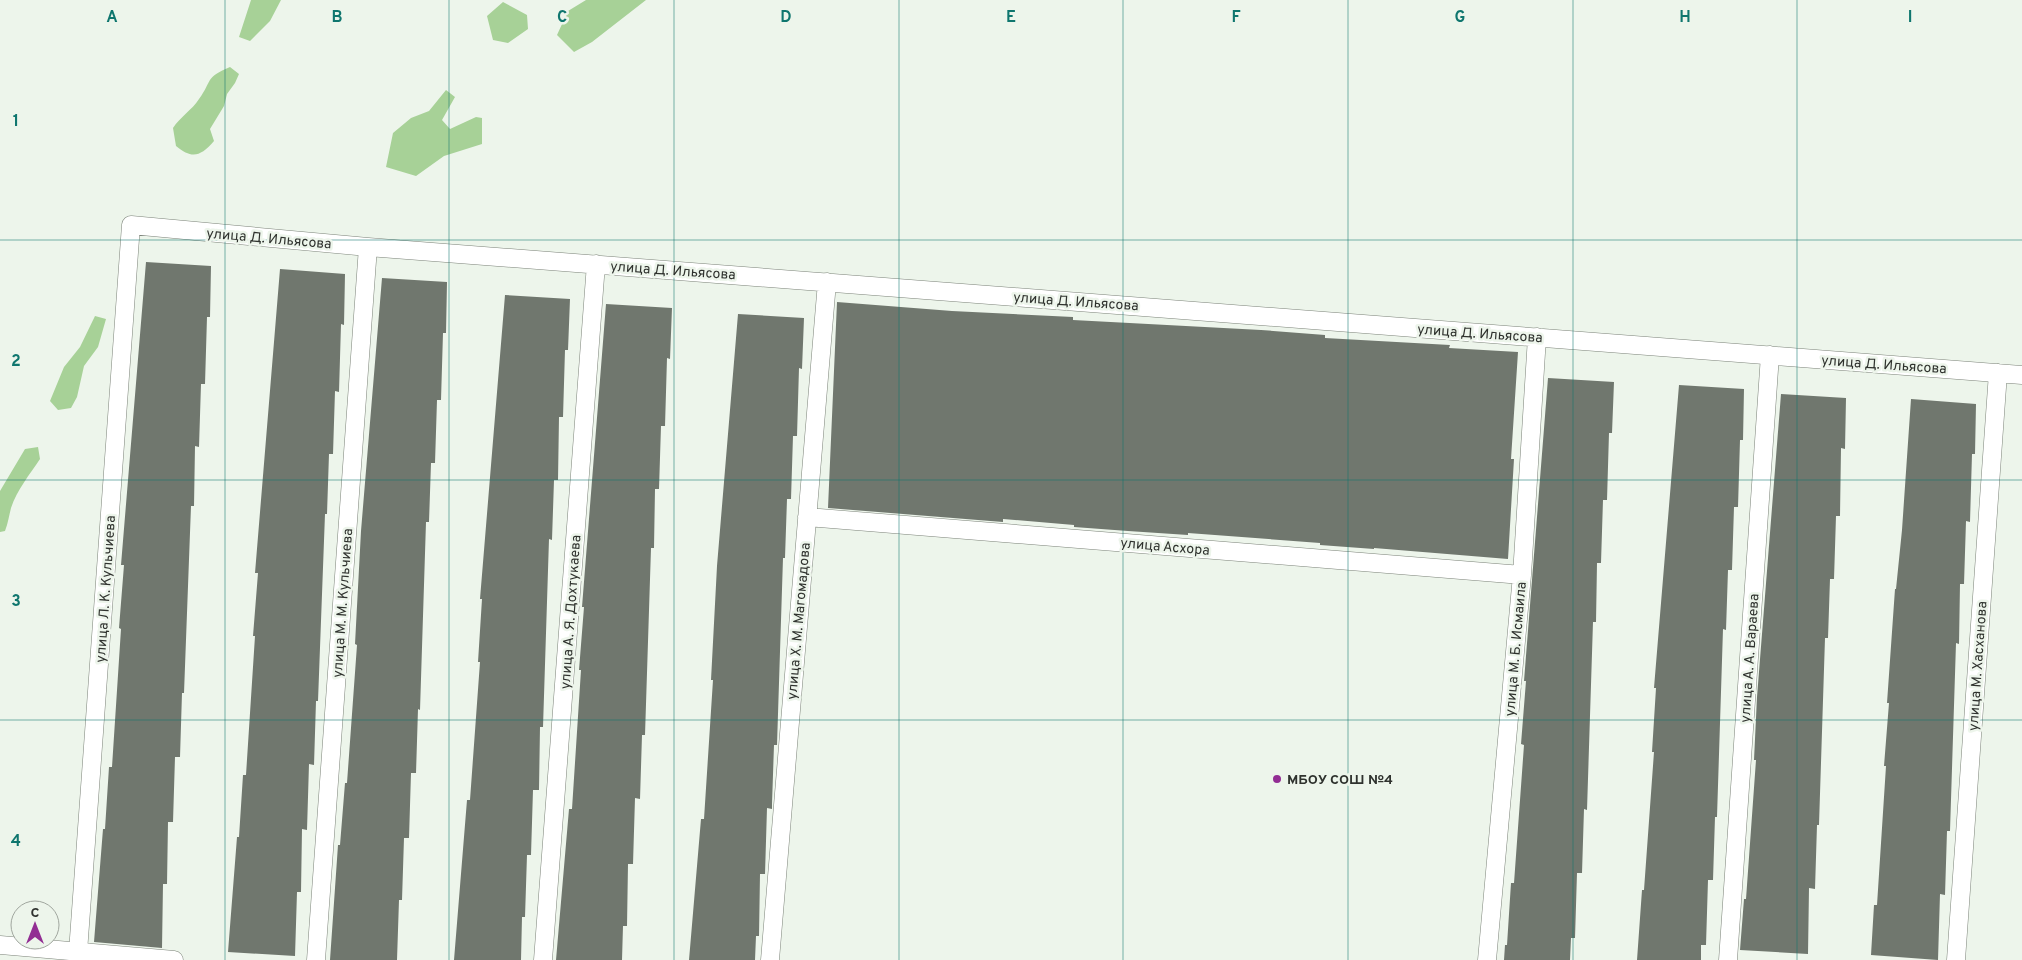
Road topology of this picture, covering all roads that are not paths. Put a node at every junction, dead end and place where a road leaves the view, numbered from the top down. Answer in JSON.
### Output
{"nodes":[{"id":1,"x":131,"y":225,"type":"joint"},
{"id":2,"x":368,"y":247,"type":"junction"},
{"id":3,"x":596,"y":264,"type":"junction"},
{"id":4,"x":827,"y":282,"type":"junction"},
{"id":5,"x":1537,"y":337,"type":"junction"},
{"id":6,"x":1770,"y":355,"type":"junction"},
{"id":7,"x":1998,"y":373,"type":"junction"},
{"id":8,"x":2022,"y":375,"type":"edge"},
{"id":9,"x":807,"y":516,"type":"junction"},
{"id":10,"x":1522,"y":575,"type":"junction"},
{"id":11,"x":0,"y":945,"type":"edge"},
{"id":12,"x":78,"y":952,"type":"junction"},
{"id":13,"x":174,"y":960,"type":"edge"},
{"id":14,"x":316,"y":960,"type":"edge"},
{"id":15,"x":543,"y":960,"type":"edge"},
{"id":16,"x":770,"y":960,"type":"edge"},
{"id":17,"x":1487,"y":960,"type":"edge"},
{"id":18,"x":1728,"y":960,"type":"edge"},
{"id":19,"x":1956,"y":960,"type":"edge"}],
"edges":[{"from":1,"to":2,"type":"street","name":"улица Д. Ильясова"},
{"from":1,"to":12,"type":"street","name":"улица Л. К. Кульчиева"},
{"from":2,"to":3,"type":"street","name":"улица Д. Ильясова"},
{"from":2,"to":14,"type":"street","name":"улица М. М. Кульчиева"},
{"from":3,"to":4,"type":"street","name":"улица Д. Ильясова"},
{"from":3,"to":15,"type":"street","name":"улица А. Я. Дохтукаева"},
{"from":4,"to":5,"type":"street","name":"улица Д. Ильясова"},
{"from":4,"to":9,"type":"street","name":"улица Х. М. Магомадова"},
{"from":5,"to":6,"type":"street","name":"улица Д. Ильясова"},
{"from":5,"to":10,"type":"street","name":"улица М. Б. Исмаила"},
{"from":6,"to":7,"type":"street","name":"улица Д. Ильясова"},
{"from":6,"to":18,"type":"street","name":"улица А. А. Вараева"},
{"from":7,"to":8,"type":"street","name":"улица Д. Ильясова"},
{"from":7,"to":19,"type":"street","name":"улица М. Хасханова"},
{"from":9,"to":10,"type":"street","name":"улица Асхора"},
{"from":9,"to":16,"type":"street","name":"улица Х. М. Магомадова"},
{"from":10,"to":17,"type":"street","name":"улица М. Б. Исмаила"},
{"from":11,"to":12,"type":"street"},
{"from":12,"to":13,"type":"street"}]}
